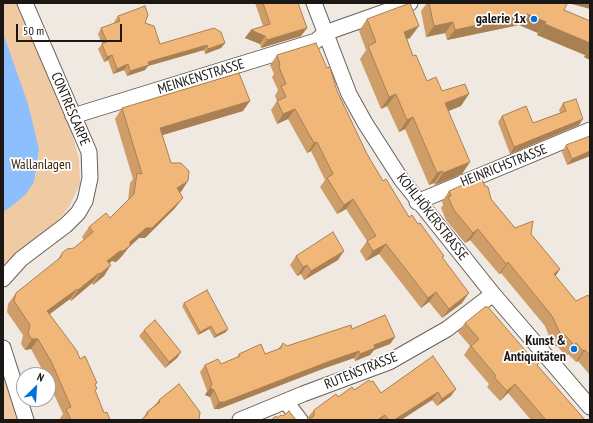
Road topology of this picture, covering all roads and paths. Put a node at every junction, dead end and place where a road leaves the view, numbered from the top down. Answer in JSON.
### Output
{"nodes":[{"id":1,"x":25,"y":3,"type":"edge"},
{"id":2,"x":314,"y":3,"type":"edge"},
{"id":3,"x":410,"y":3,"type":"edge"},
{"id":4,"x":326,"y":34,"type":"junction"},
{"id":5,"x":73,"y":116,"type":"junction"},
{"id":6,"x":590,"y":130,"type":"edge"},
{"id":7,"x":417,"y":202,"type":"junction"},
{"id":8,"x":3,"y":279,"type":"edge"},
{"id":9,"x":493,"y":294,"type":"junction"},
{"id":10,"x":3,"y":348,"type":"edge"},
{"id":11,"x":286,"y":402,"type":"junction"},
{"id":12,"x":590,"y":407,"type":"edge"},
{"id":13,"x":26,"y":420,"type":"edge"},
{"id":14,"x":240,"y":420,"type":"edge"},
{"id":15,"x":300,"y":420,"type":"edge"}],
"edges":[{"from":1,"to":5,"type":"street","name":"CONTRESCARPE"},
{"from":2,"to":4,"type":"street","name":"KOHLHÖKERSTRASSE"},
{"from":3,"to":4,"type":"street","name":"MEINKENSTRASSE"},
{"from":4,"to":5,"type":"street","name":"MEINKENSTRASSE"},
{"from":4,"to":7,"type":"street","name":"KOHLHÖKERSTRASSE"},
{"from":5,"to":8,"type":"street","name":"CONTRESCARPE"},
{"from":6,"to":7,"type":"street","name":"HEINRICHSTRASSE"},
{"from":7,"to":9,"type":"street","name":"KOHLHÖKERSTRASSE"},
{"from":9,"to":11,"type":"street","name":"RUTENSTRASSE"},
{"from":9,"to":12,"type":"street","name":"KOHLHÖKERSTRASSE"},
{"from":10,"to":13,"type":"street"},
{"from":11,"to":14,"type":"street","name":"RUTENSTRASSE"},
{"from":11,"to":15,"type":"street"}]}
